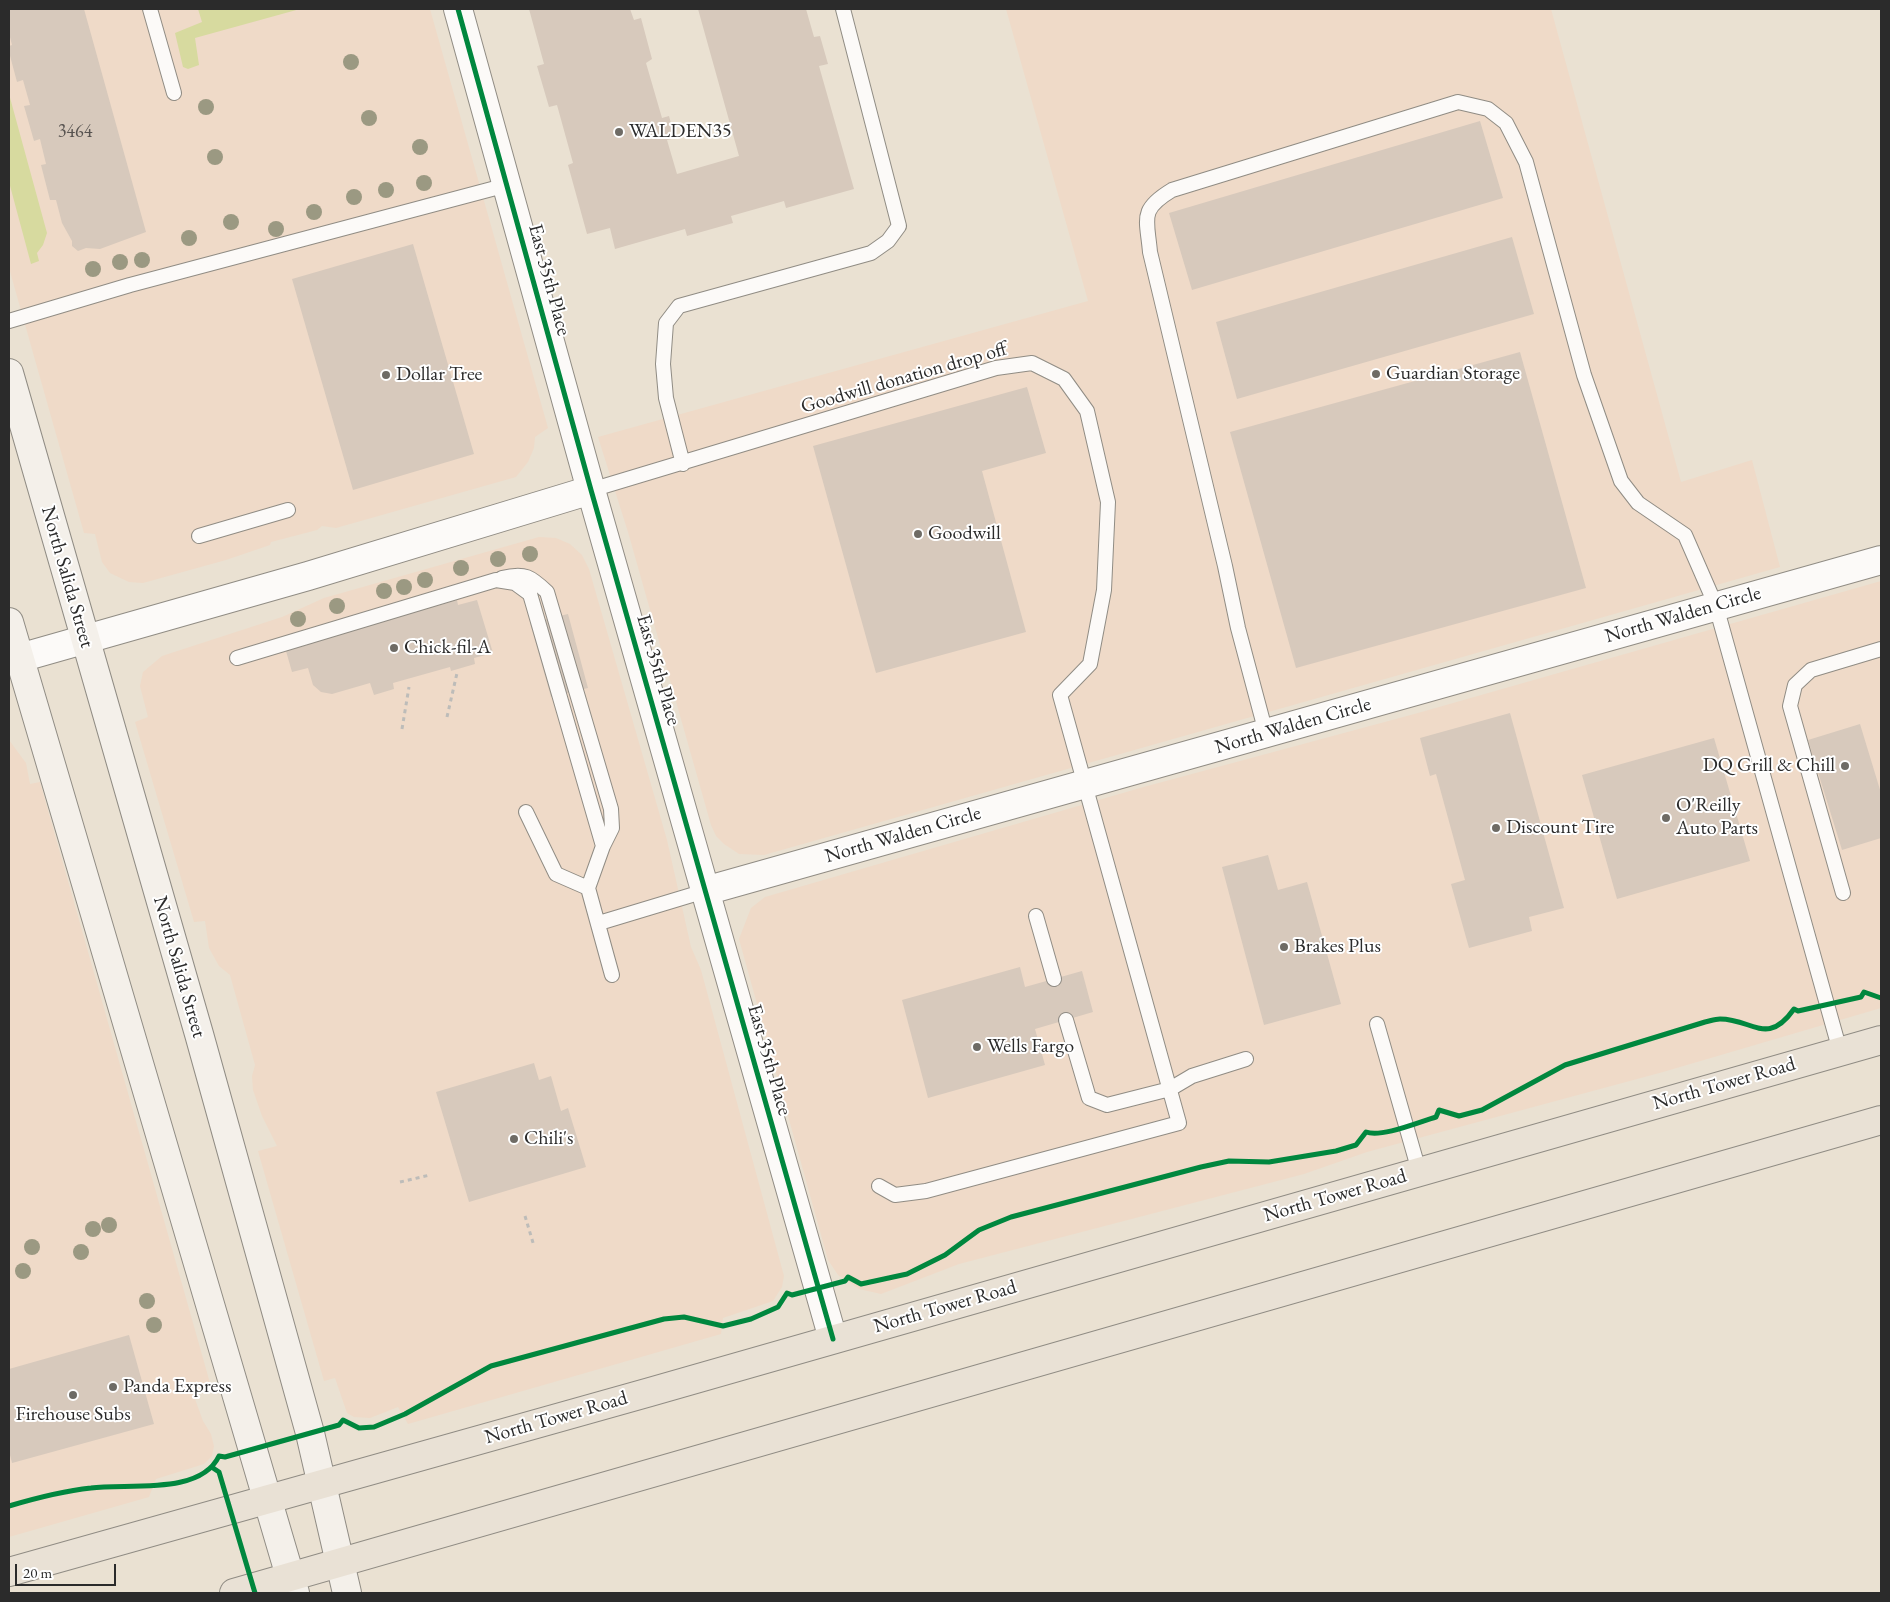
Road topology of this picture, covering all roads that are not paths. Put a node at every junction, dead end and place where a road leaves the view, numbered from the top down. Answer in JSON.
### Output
{"nodes":[{"id":1,"x":150,"y":9,"type":"edge"},
{"id":2,"x":458,"y":9,"type":"edge"},
{"id":3,"x":843,"y":9,"type":"edge"},
{"id":4,"x":174,"y":93,"type":"dead end"},
{"id":5,"x":507,"y":185,"type":"junction"},
{"id":6,"x":9,"y":321,"type":"edge"},
{"id":7,"x":9,"y":373,"type":"edge"},
{"id":8,"x":683,"y":464,"type":"junction"},
{"id":9,"x":591,"y":490,"type":"junction"},
{"id":10,"x":288,"y":510,"type":"dead end"},
{"id":11,"x":198,"y":536,"type":"dead end"},
{"id":12,"x":1881,"y":560,"type":"edge"},
{"id":13,"x":1716,"y":606,"type":"junction"},
{"id":14,"x":9,"y":622,"type":"edge"},
{"id":15,"x":85,"y":639,"type":"junction"},
{"id":16,"x":1881,"y":649,"type":"edge"},
{"id":17,"x":237,"y":658,"type":"dead end"},
{"id":18,"x":14,"y":659,"type":"edge"},
{"id":19,"x":1266,"y":734,"type":"junction"},
{"id":20,"x":1086,"y":784,"type":"junction"},
{"id":21,"x":526,"y":812,"type":"dead end"},
{"id":22,"x":588,"y":888,"type":"junction"},
{"id":23,"x":705,"y":891,"type":"junction"},
{"id":24,"x":1843,"y":893,"type":"dead end"},
{"id":25,"x":1036,"y":916,"type":"dead end"},
{"id":26,"x":599,"y":924,"type":"junction"},
{"id":27,"x":612,"y":975,"type":"dead end"},
{"id":28,"x":1054,"y":979,"type":"dead end"},
{"id":29,"x":1066,"y":1020,"type":"dead end"},
{"id":30,"x":1377,"y":1024,"type":"dead end"},
{"id":31,"x":1881,"y":1040,"type":"edge"},
{"id":32,"x":1840,"y":1051,"type":"junction"},
{"id":33,"x":1246,"y":1059,"type":"dead end"},
{"id":34,"x":1170,"y":1089,"type":"junction"},
{"id":35,"x":1881,"y":1120,"type":"edge"},
{"id":36,"x":1419,"y":1171,"type":"junction"},
{"id":37,"x":879,"y":1186,"type":"dead end"},
{"id":38,"x":833,"y":1339,"type":"junction"},
{"id":39,"x":322,"y":1484,"type":"junction"},
{"id":40,"x":268,"y":1498,"type":"junction"},
{"id":41,"x":342,"y":1562,"type":"junction"},
{"id":42,"x":9,"y":1572,"type":"edge"},
{"id":43,"x":293,"y":1585,"type":"edge"},
{"id":44,"x":234,"y":1593,"type":"edge"},
{"id":45,"x":347,"y":1593,"type":"edge"}],
"edges":[{"from":1,"to":4,"type":"lane"},
{"from":2,"to":5,"type":"street","name":"East 35th Place"},
{"from":3,"to":8,"type":"lane"},
{"from":5,"to":6,"type":"lane"},
{"from":5,"to":9,"type":"street","name":"East 35th Place"},
{"from":7,"to":15,"type":"street","name":"North Salida Street"},
{"from":8,"to":9,"type":"lane","name":"Goodwill donation drop off"},
{"from":8,"to":20,"type":"lane","name":"Goodwill donation drop off"},
{"from":9,"to":15,"type":"street"},
{"from":9,"to":23,"type":"street","name":"East 35th Place"},
{"from":10,"to":11,"type":"lane"},
{"from":12,"to":13,"type":"street","name":"North Walden Circle"},
{"from":13,"to":19,"type":"street","name":"North Walden Circle"},
{"from":13,"to":19,"type":"lane"},
{"from":13,"to":32,"type":"lane"},
{"from":14,"to":18,"type":"street"},
{"from":15,"to":18,"type":"street"},
{"from":15,"to":39,"type":"street","name":"North Salida Street"},
{"from":16,"to":24,"type":"lane"},
{"from":17,"to":22,"type":"lane"},
{"from":18,"to":40,"type":"street"},
{"from":19,"to":20,"type":"street","name":"North Walden Circle"},
{"from":20,"to":23,"type":"street","name":"North Walden Circle"},
{"from":20,"to":34,"type":"lane"},
{"from":21,"to":22,"type":"lane"},
{"from":22,"to":26,"type":"lane"},
{"from":23,"to":26,"type":"lane"},
{"from":23,"to":38,"type":"street","name":"East 35th Place"},
{"from":25,"to":28,"type":"lane"},
{"from":26,"to":27,"type":"lane"},
{"from":29,"to":34,"type":"lane"},
{"from":30,"to":36,"type":"lane"},
{"from":31,"to":32,"type":"main road","name":"North Tower Road"},
{"from":32,"to":36,"type":"main road","name":"North Tower Road"},
{"from":33,"to":34,"type":"lane"},
{"from":34,"to":37,"type":"lane"},
{"from":35,"to":41,"type":"main road"},
{"from":36,"to":38,"type":"main road","name":"North Tower Road"},
{"from":38,"to":39,"type":"main road","name":"North Tower Road"},
{"from":39,"to":40,"type":"main road","name":"North Tower Road"},
{"from":39,"to":41,"type":"street","name":"North Salida Street"},
{"from":40,"to":42,"type":"main road","name":"North Tower Road"},
{"from":40,"to":43,"type":"street"},
{"from":41,"to":43,"type":"main road"},
{"from":41,"to":45,"type":"street","name":"North Salida Street"},
{"from":43,"to":44,"type":"main road"}]}
